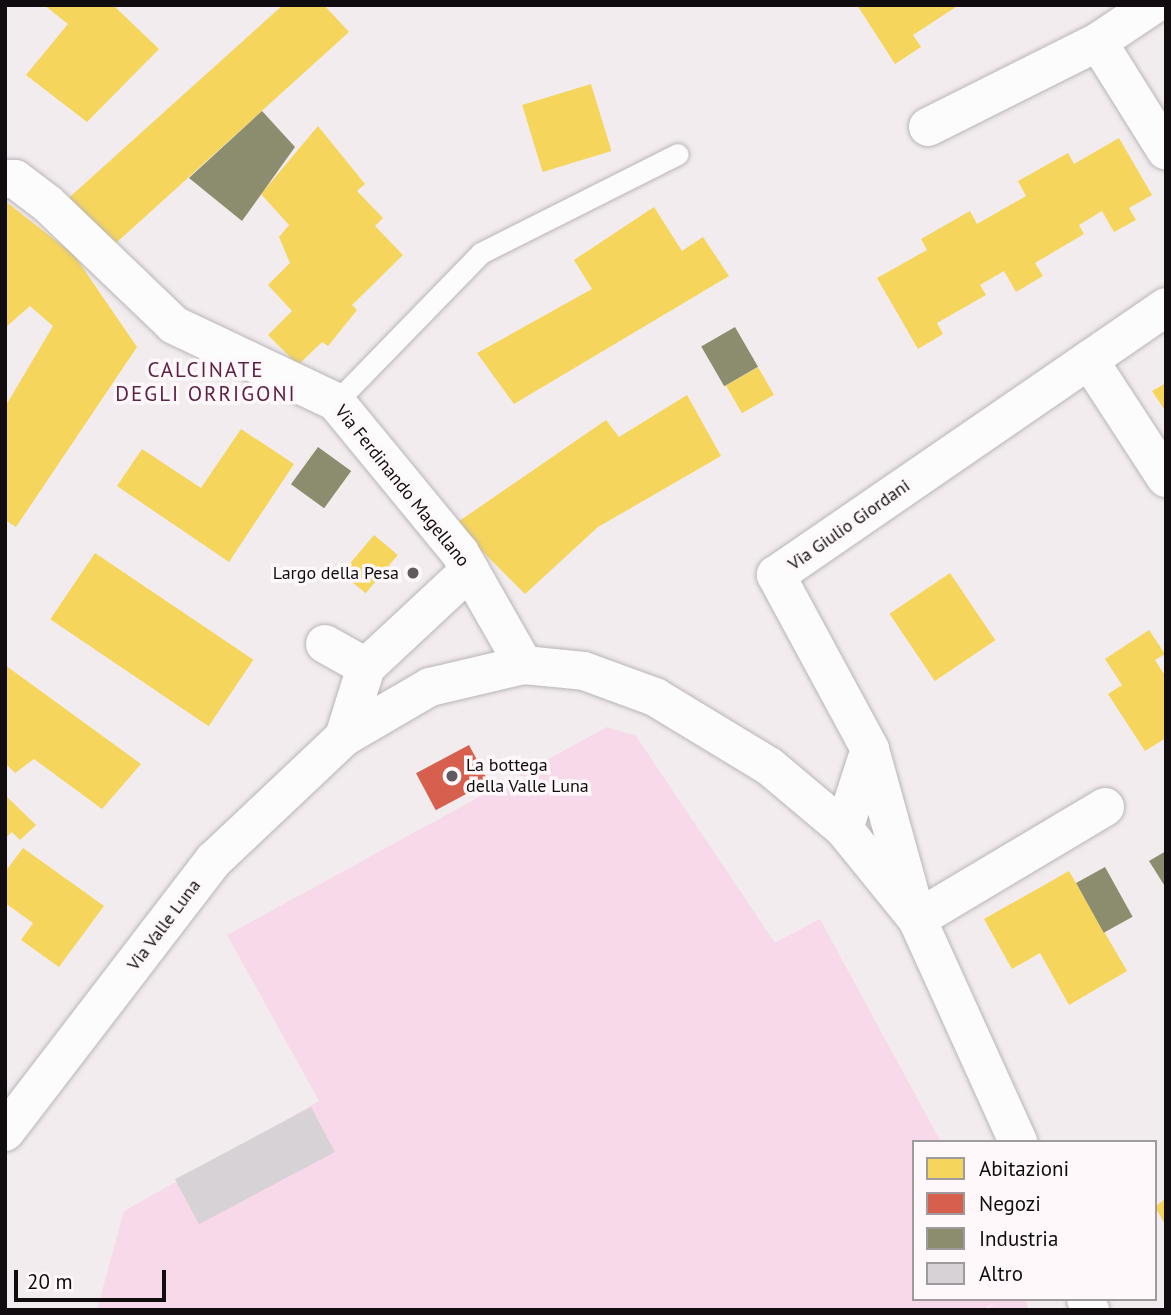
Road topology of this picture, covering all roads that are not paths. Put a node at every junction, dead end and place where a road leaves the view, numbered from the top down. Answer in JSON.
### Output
{"nodes":[{"id":1,"x":1153,"y":5,"type":"edge"},
{"id":2,"x":1098,"y":42,"type":"junction"},
{"id":3,"x":928,"y":128,"type":"dead end"},
{"id":4,"x":1166,"y":151,"type":"edge"},
{"id":5,"x":678,"y":155,"type":"dead end"},
{"id":6,"x":5,"y":179,"type":"edge"},
{"id":7,"x":1166,"y":307,"type":"edge"},
{"id":8,"x":1089,"y":360,"type":"junction"},
{"id":9,"x":336,"y":402,"type":"junction"},
{"id":10,"x":1166,"y":478,"type":"edge"},
{"id":11,"x":470,"y":570,"type":"junction"},
{"id":12,"x":325,"y":644,"type":"dead end"},
{"id":13,"x":524,"y":665,"type":"junction"},
{"id":14,"x":366,"y":667,"type":"junction"},
{"id":15,"x":344,"y":737,"type":"junction"},
{"id":16,"x":870,"y":748,"type":"junction"},
{"id":17,"x":1105,"y":807,"type":"dead end"},
{"id":18,"x":844,"y":829,"type":"junction"},
{"id":19,"x":917,"y":919,"type":"junction"},
{"id":20,"x":5,"y":1132,"type":"edge"},
{"id":21,"x":1017,"y":1140,"type":"edge"}],
"edges":[{"from":1,"to":2,"type":"street"},
{"from":2,"to":3,"type":"street"},
{"from":2,"to":4,"type":"street"},
{"from":5,"to":9,"type":"lane"},
{"from":6,"to":9,"type":"street","name":"Via Ferdinando Magellano"},
{"from":7,"to":8,"type":"street"},
{"from":8,"to":10,"type":"street"},
{"from":8,"to":16,"type":"street","name":"Via Giulio Giordani"},
{"from":9,"to":11,"type":"street","name":"Via Ferdinando Magellano"},
{"from":11,"to":13,"type":"street","name":"Via Ferdinando Magellano"},
{"from":11,"to":14,"type":"street"},
{"from":12,"to":14,"type":"street"},
{"from":13,"to":15,"type":"street"},
{"from":13,"to":18,"type":"street","name":"Via Giulio Giordani"},
{"from":14,"to":15,"type":"street"},
{"from":15,"to":20,"type":"street","name":"Via Valle Luna"},
{"from":16,"to":18,"type":"street"},
{"from":16,"to":19,"type":"street","name":"Via Giulio Giordani"},
{"from":17,"to":19,"type":"street"},
{"from":18,"to":19,"type":"street","name":"Via Giulio Giordani"},
{"from":19,"to":21,"type":"street","name":"Via Giulio Giordani"}]}
